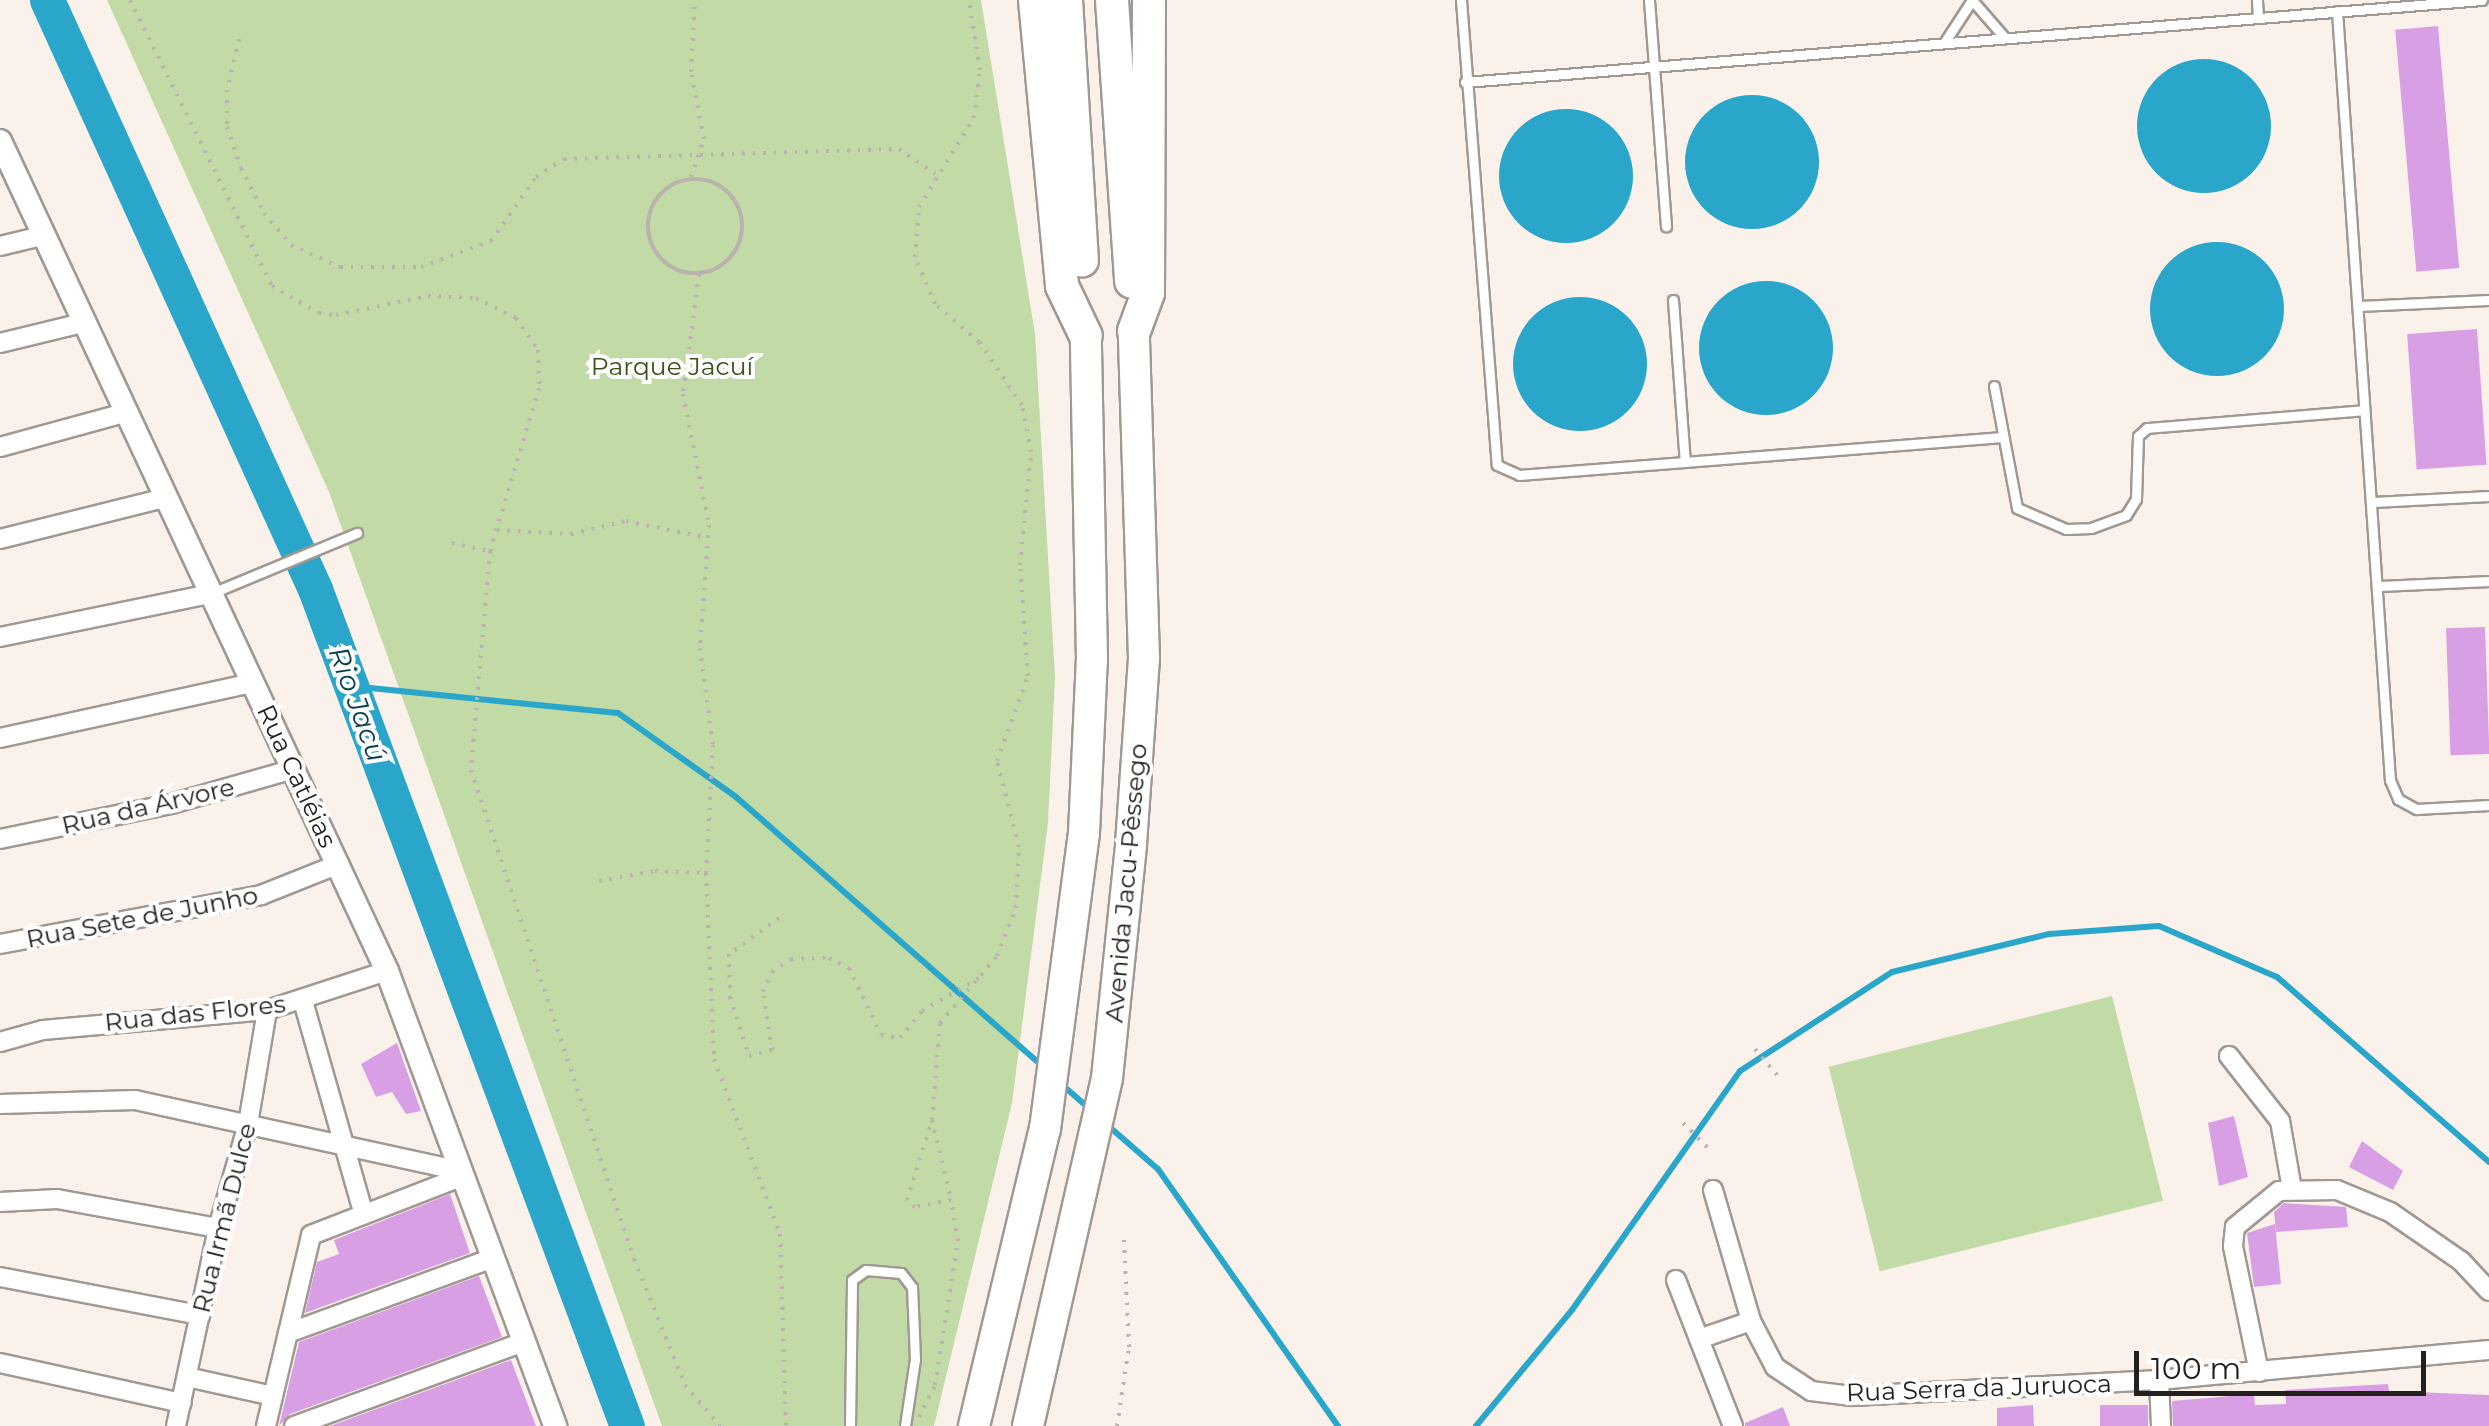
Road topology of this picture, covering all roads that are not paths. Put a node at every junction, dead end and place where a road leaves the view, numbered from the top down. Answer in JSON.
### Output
{"nodes":[{"id":1,"x":1036,"y":0,"type":"edge"},
{"id":2,"x":1066,"y":0,"type":"edge"},
{"id":3,"x":1112,"y":0,"type":"edge"},
{"id":4,"x":1148,"y":0,"type":"edge"},
{"id":5,"x":1460,"y":0,"type":"edge"},
{"id":6,"x":1649,"y":0,"type":"edge"},
{"id":7,"x":1972,"y":0,"type":"edge"},
{"id":8,"x":2257,"y":0,"type":"edge"},
{"id":9,"x":2482,"y":0,"type":"edge"},
{"id":10,"x":2338,"y":11,"type":"junction"},
{"id":11,"x":2258,"y":18,"type":"junction"},
{"id":12,"x":2005,"y":38,"type":"junction"},
{"id":13,"x":1944,"y":43,"type":"junction"},
{"id":14,"x":1653,"y":67,"type":"junction"},
{"id":15,"x":1465,"y":82,"type":"junction"},
{"id":16,"x":2,"y":149,"type":"edge"},
{"id":17,"x":1666,"y":226,"type":"dead end"},
{"id":18,"x":46,"y":235,"type":"junction"},
{"id":19,"x":0,"y":246,"type":"edge"},
{"id":20,"x":1673,"y":300,"type":"dead end"},
{"id":21,"x":2489,"y":300,"type":"edge"},
{"id":22,"x":2358,"y":306,"type":"junction"},
{"id":23,"x":86,"y":322,"type":"junction"},
{"id":24,"x":1134,"y":331,"type":"junction"},
{"id":25,"x":1086,"y":336,"type":"junction"},
{"id":26,"x":0,"y":343,"type":"edge"},
{"id":27,"x":1994,"y":386,"type":"dead end"},
{"id":28,"x":2364,"y":410,"type":"junction"},
{"id":29,"x":128,"y":412,"type":"junction"},
{"id":30,"x":2000,"y":437,"type":"junction"},
{"id":31,"x":0,"y":446,"type":"edge"},
{"id":32,"x":1685,"y":462,"type":"junction"},
{"id":33,"x":2489,"y":496,"type":"edge"},
{"id":34,"x":165,"y":498,"type":"junction"},
{"id":35,"x":2374,"y":502,"type":"junction"},
{"id":36,"x":354,"y":535,"type":"dead end"},
{"id":37,"x":0,"y":539,"type":"edge"},
{"id":38,"x":2489,"y":582,"type":"edge"},
{"id":39,"x":2380,"y":586,"type":"junction"},
{"id":40,"x":210,"y":594,"type":"junction"},
{"id":41,"x":0,"y":637,"type":"edge"},
{"id":42,"x":253,"y":683,"type":"junction"},
{"id":43,"x":0,"y":738,"type":"edge"},
{"id":44,"x":294,"y":769,"type":"junction"},
{"id":45,"x":2489,"y":805,"type":"edge"},
{"id":46,"x":0,"y":840,"type":"edge"},
{"id":47,"x":339,"y":864,"type":"junction"},
{"id":48,"x":0,"y":944,"type":"edge"},
{"id":49,"x":387,"y":971,"type":"junction"},
{"id":50,"x":304,"y":1001,"type":"junction"},
{"id":51,"x":268,"y":1010,"type":"junction"},
{"id":52,"x":0,"y":1042,"type":"edge"},
{"id":53,"x":2229,"y":1056,"type":"dead end"},
{"id":54,"x":0,"y":1104,"type":"edge"},
{"id":55,"x":248,"y":1124,"type":"junction"},
{"id":56,"x":346,"y":1147,"type":"junction"},
{"id":57,"x":462,"y":1173,"type":"junction"},
{"id":58,"x":2292,"y":1189,"type":"junction"},
{"id":59,"x":1712,"y":1190,"type":"dead end"},
{"id":60,"x":0,"y":1202,"type":"edge"},
{"id":61,"x":363,"y":1211,"type":"junction"},
{"id":62,"x":218,"y":1228,"type":"junction"},
{"id":63,"x":493,"y":1258,"type":"junction"},
{"id":64,"x":0,"y":1277,"type":"edge"},
{"id":65,"x":1676,"y":1280,"type":"dead end"},
{"id":66,"x":2489,"y":1291,"type":"edge"},
{"id":67,"x":200,"y":1315,"type":"junction"},
{"id":68,"x":1752,"y":1321,"type":"junction"},
{"id":69,"x":288,"y":1333,"type":"junction"},
{"id":70,"x":1699,"y":1339,"type":"junction"},
{"id":71,"x":524,"y":1342,"type":"junction"},
{"id":72,"x":2489,"y":1350,"type":"edge"},
{"id":73,"x":0,"y":1363,"type":"edge"},
{"id":74,"x":2259,"y":1372,"type":"junction"},
{"id":75,"x":188,"y":1377,"type":"junction"},
{"id":76,"x":2159,"y":1380,"type":"junction"},
{"id":77,"x":273,"y":1396,"type":"junction"},
{"id":78,"x":182,"y":1404,"type":"junction"},
{"id":79,"x":973,"y":1417,"type":"edge"},
{"id":80,"x":554,"y":1425,"type":"edge"},
{"id":81,"x":176,"y":1426,"type":"edge"},
{"id":82,"x":266,"y":1426,"type":"edge"},
{"id":83,"x":294,"y":1426,"type":"edge"},
{"id":84,"x":850,"y":1426,"type":"edge"},
{"id":85,"x":907,"y":1426,"type":"edge"},
{"id":86,"x":1028,"y":1426,"type":"edge"},
{"id":87,"x":1733,"y":1426,"type":"edge"},
{"id":88,"x":2160,"y":1426,"type":"edge"}],
"edges":[{"from":1,"to":25,"type":"highway"},
{"from":2,"to":25,"type":"highway"},
{"from":3,"to":24,"type":"highway"},
{"from":4,"to":24,"type":"highway"},
{"from":5,"to":15,"type":"lane"},
{"from":6,"to":14,"type":"lane"},
{"from":7,"to":12,"type":"lane"},
{"from":7,"to":13,"type":"lane"},
{"from":8,"to":11,"type":"lane"},
{"from":9,"to":10,"type":"lane"},
{"from":10,"to":11,"type":"lane"},
{"from":10,"to":22,"type":"lane"},
{"from":11,"to":12,"type":"lane"},
{"from":12,"to":13,"type":"lane"},
{"from":13,"to":14,"type":"lane"},
{"from":14,"to":15,"type":"lane"},
{"from":14,"to":17,"type":"lane"},
{"from":15,"to":32,"type":"lane"},
{"from":16,"to":18,"type":"street","name":"Rua Catléias"},
{"from":18,"to":19,"type":"street"},
{"from":18,"to":23,"type":"street","name":"Rua Catléias"},
{"from":20,"to":32,"type":"lane"},
{"from":21,"to":22,"type":"lane"},
{"from":22,"to":28,"type":"lane"},
{"from":23,"to":26,"type":"street"},
{"from":23,"to":29,"type":"street","name":"Rua Catléias"},
{"from":24,"to":86,"type":"highway","name":"Avenida Jacu-Pêssego"},
{"from":25,"to":79,"type":"highway","name":"Avenida Jacu-Pêssego"},
{"from":27,"to":30,"type":"lane"},
{"from":28,"to":30,"type":"lane"},
{"from":28,"to":35,"type":"lane"},
{"from":29,"to":31,"type":"street"},
{"from":29,"to":34,"type":"street","name":"Rua Catléias"},
{"from":30,"to":32,"type":"lane"},
{"from":33,"to":35,"type":"lane"},
{"from":34,"to":37,"type":"street"},
{"from":34,"to":40,"type":"street","name":"Rua Catléias"},
{"from":35,"to":39,"type":"lane"},
{"from":36,"to":40,"type":"lane"},
{"from":38,"to":39,"type":"lane"},
{"from":39,"to":45,"type":"lane"},
{"from":40,"to":41,"type":"street"},
{"from":40,"to":42,"type":"street","name":"Rua Catléias"},
{"from":42,"to":43,"type":"street"},
{"from":42,"to":44,"type":"street","name":"Rua Catléias"},
{"from":44,"to":46,"type":"street","name":"Rua da Árvore"},
{"from":44,"to":47,"type":"street","name":"Rua Catléias"},
{"from":47,"to":48,"type":"street","name":"Rua Sete de Junho"},
{"from":47,"to":49,"type":"street","name":"Rua Catléias"},
{"from":49,"to":50,"type":"street","name":"Rua das Flores"},
{"from":49,"to":57,"type":"street","name":"Rua Catléias"},
{"from":50,"to":51,"type":"street","name":"Rua das Flores"},
{"from":50,"to":56,"type":"street"},
{"from":51,"to":52,"type":"street","name":"Rua das Flores"},
{"from":51,"to":55,"type":"street","name":"Rua Irmã Dulce"},
{"from":53,"to":58,"type":"street"},
{"from":54,"to":55,"type":"street"},
{"from":55,"to":56,"type":"street"},
{"from":55,"to":62,"type":"street","name":"Rua Irmã Dulce"},
{"from":56,"to":57,"type":"street"},
{"from":56,"to":61,"type":"street"},
{"from":57,"to":61,"type":"street"},
{"from":57,"to":63,"type":"street","name":"Rua Catléias"},
{"from":58,"to":66,"type":"street"},
{"from":58,"to":74,"type":"street"},
{"from":59,"to":68,"type":"street","name":"Rua Serra da Juruoca"},
{"from":60,"to":62,"type":"street"},
{"from":61,"to":69,"type":"street"},
{"from":62,"to":67,"type":"street","name":"Rua Irmã Dulce"},
{"from":63,"to":69,"type":"street"},
{"from":63,"to":71,"type":"street","name":"Rua Catléias"},
{"from":64,"to":67,"type":"street"},
{"from":65,"to":70,"type":"street"},
{"from":67,"to":75,"type":"street","name":"Rua Irmã Dulce"},
{"from":68,"to":70,"type":"street"},
{"from":68,"to":76,"type":"street","name":"Rua Serra da Juruoca"},
{"from":69,"to":77,"type":"street"},
{"from":70,"to":87,"type":"street"},
{"from":71,"to":80,"type":"street","name":"Rua Catléias"},
{"from":71,"to":83,"type":"street"},
{"from":72,"to":74,"type":"street","name":"Rua Serra da Juruoca"},
{"from":73,"to":78,"type":"street"},
{"from":74,"to":76,"type":"street","name":"Rua Serra da Juruoca"},
{"from":75,"to":77,"type":"street"},
{"from":75,"to":78,"type":"street","name":"Rua Irmã Dulce"},
{"from":76,"to":88,"type":"street"},
{"from":77,"to":82,"type":"street"},
{"from":78,"to":81,"type":"street","name":"Rua Irmã Dulce"},
{"from":84,"to":85,"type":"lane"}]}
